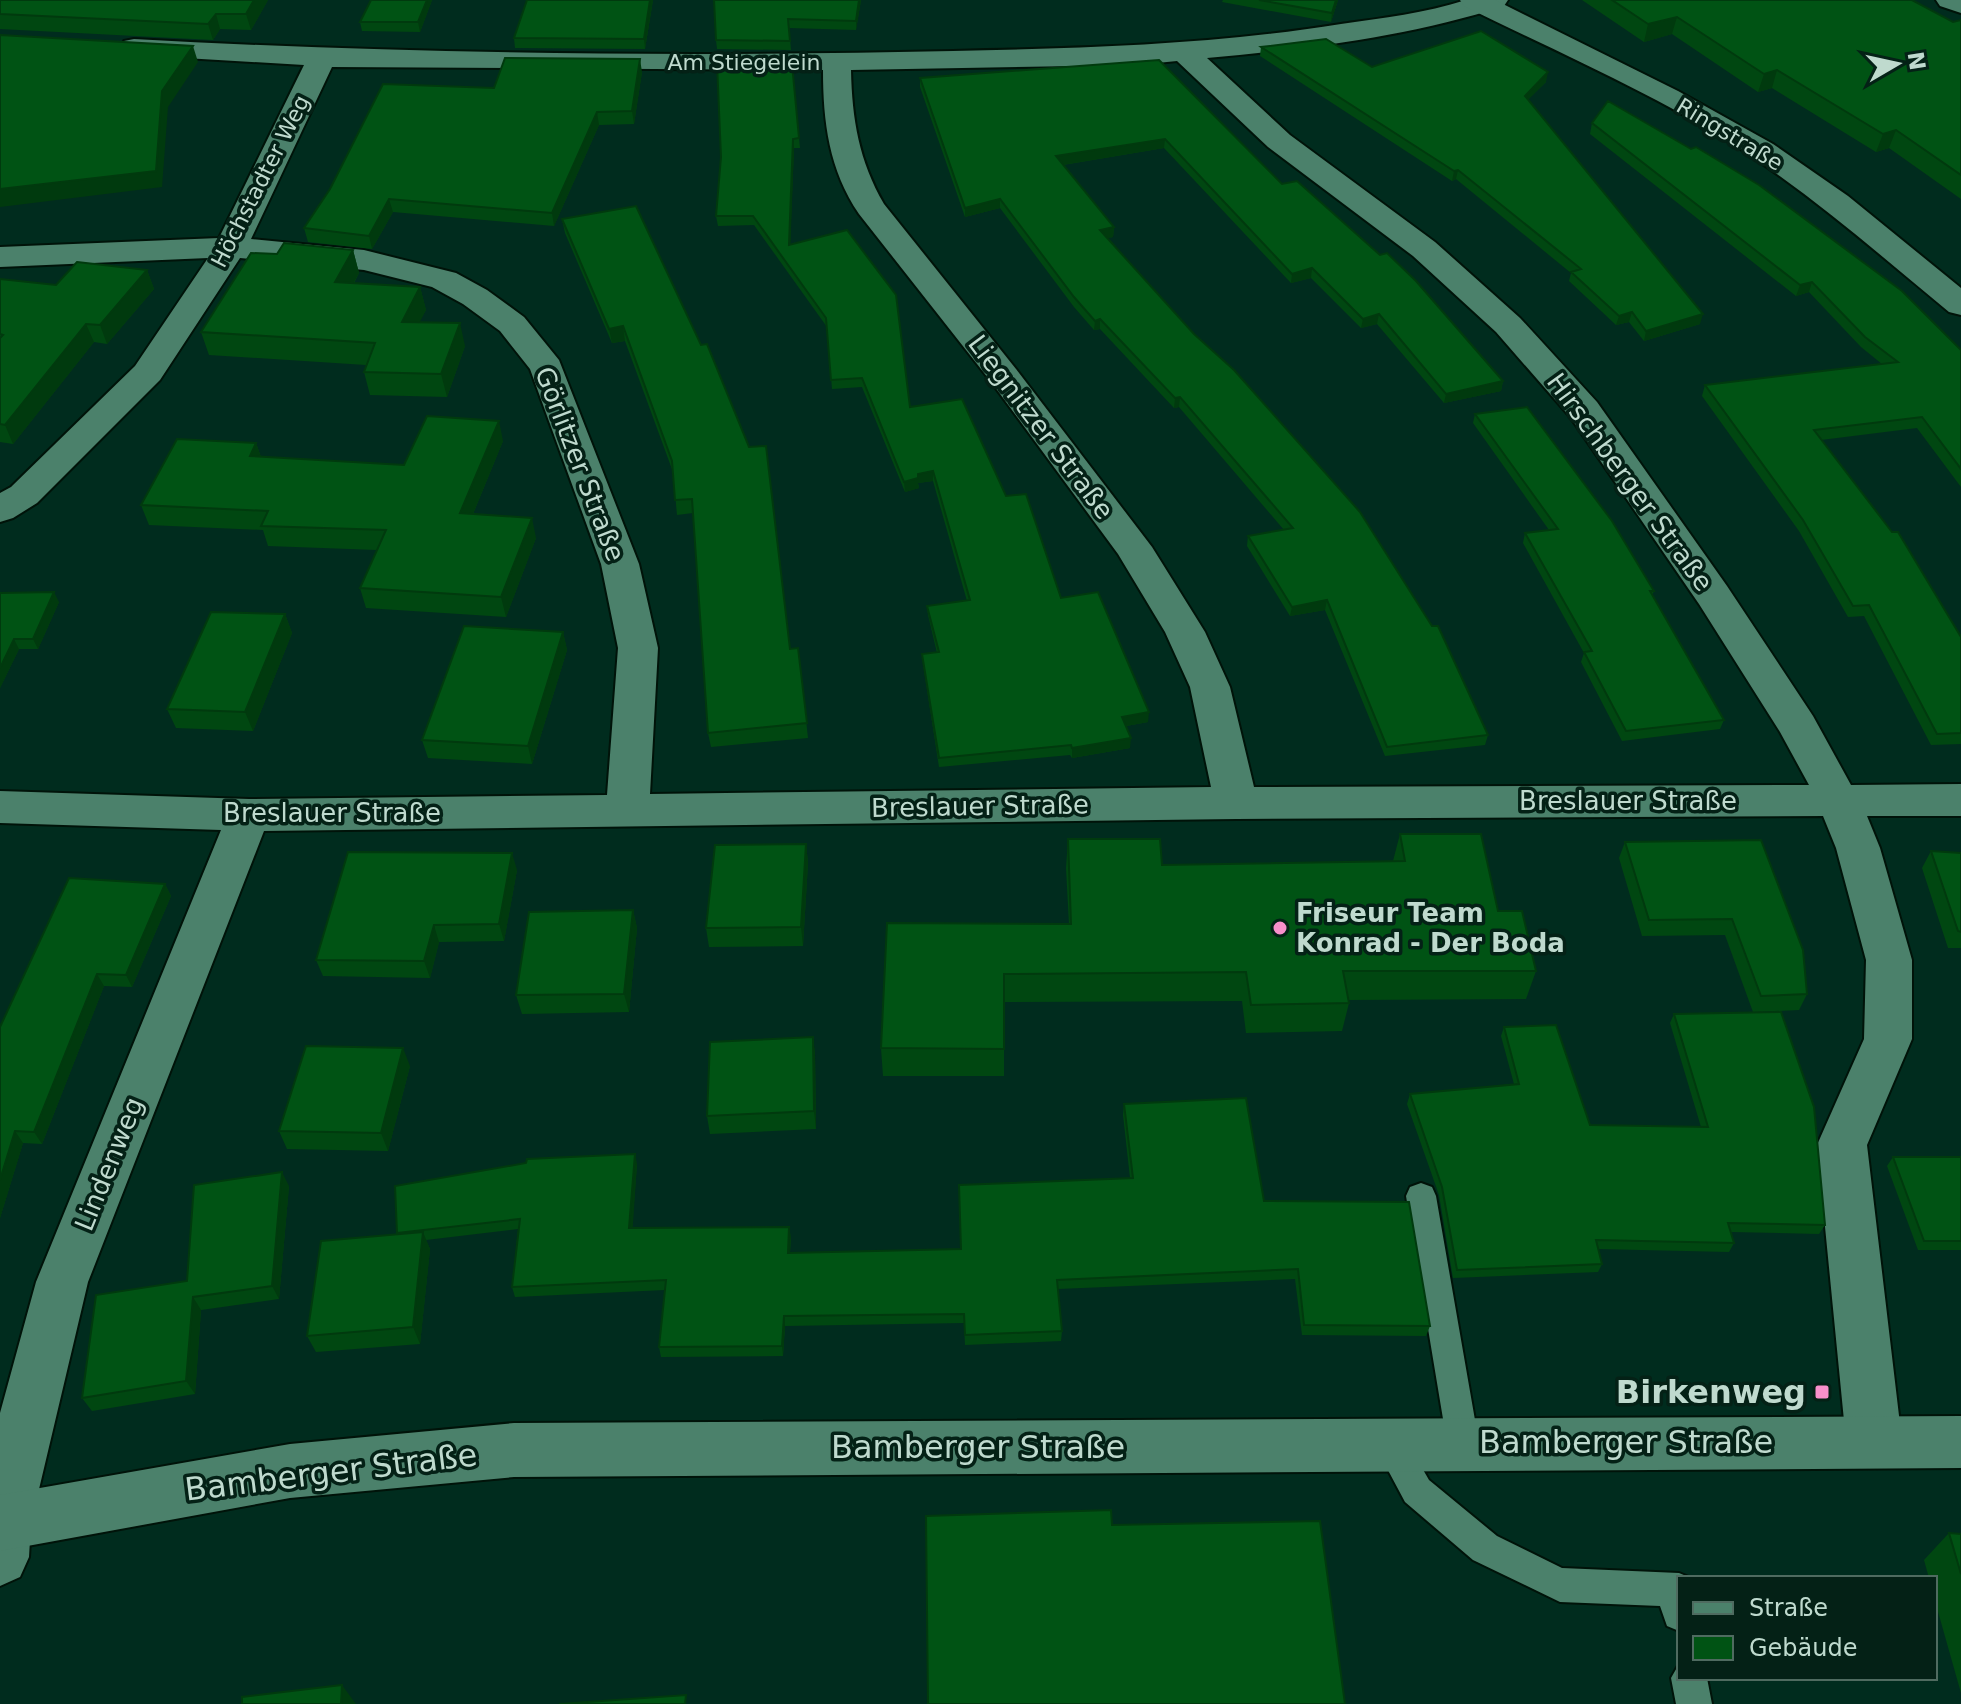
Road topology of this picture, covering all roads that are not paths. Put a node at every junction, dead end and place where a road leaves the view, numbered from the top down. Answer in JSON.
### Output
{"nodes":[{"id":1,"x":1950,"y":0,"type":"edge"},
{"id":2,"x":1484,"y":1,"type":"edge"},
{"id":3,"x":1961,"y":5,"type":"edge"},
{"id":4,"x":107,"y":45,"type":"edge"},
{"id":5,"x":1186,"y":54,"type":"junction"},
{"id":6,"x":322,"y":58,"type":"junction"},
{"id":7,"x":837,"y":62,"type":"junction"},
{"id":8,"x":231,"y":247,"type":"junction"},
{"id":9,"x":0,"y":257,"type":"edge"},
{"id":10,"x":1961,"y":305,"type":"edge"},
{"id":11,"x":0,"y":510,"type":"edge"},
{"id":12,"x":1838,"y":799,"type":"junction"},
{"id":13,"x":1961,"y":800,"type":"edge"},
{"id":14,"x":1236,"y":803,"type":"junction"},
{"id":15,"x":0,"y":807,"type":"edge"},
{"id":16,"x":627,"y":811,"type":"junction"},
{"id":17,"x":249,"y":815,"type":"junction"},
{"id":18,"x":1421,"y":1196,"type":"dead end"},
{"id":19,"x":1874,"y":1441,"type":"junction"},
{"id":20,"x":1961,"y":1442,"type":"edge"},
{"id":21,"x":1463,"y":1443,"type":"junction"},
{"id":22,"x":1390,"y":1444,"type":"junction"},
{"id":23,"x":1,"y":1534,"type":"edge"},
{"id":24,"x":1677,"y":1598,"type":"edge"},
{"id":25,"x":1689,"y":1680,"type":"edge"},
{"id":26,"x":1694,"y":1704,"type":"edge"}],
"edges":[{"from":1,"to":3,"type":"street"},
{"from":2,"to":5,"type":"street","name":"Am Stiegelein"},
{"from":2,"to":10,"type":"street","name":"Ringstraße"},
{"from":4,"to":6,"type":"street","name":"Am Stiegelein"},
{"from":5,"to":7,"type":"street","name":"Am Stiegelein"},
{"from":5,"to":12,"type":"street","name":"Hirschberger Straße"},
{"from":6,"to":7,"type":"street","name":"Am Stiegelein"},
{"from":6,"to":8,"type":"street","name":"Höchstadter Weg"},
{"from":7,"to":14,"type":"street","name":"Liegnitzer Straße"},
{"from":8,"to":9,"type":"street","name":"Görlitzer Straße"},
{"from":8,"to":11,"type":"street","name":"Höchstadter Weg"},
{"from":8,"to":16,"type":"street","name":"Görlitzer Straße"},
{"from":12,"to":13,"type":"street","name":"Breslauer Straße"},
{"from":12,"to":14,"type":"street","name":"Breslauer Straße"},
{"from":12,"to":19,"type":"street"},
{"from":14,"to":16,"type":"street","name":"Breslauer Straße"},
{"from":15,"to":17,"type":"street","name":"Breslauer Straße"},
{"from":16,"to":17,"type":"street","name":"Breslauer Straße"},
{"from":17,"to":23,"type":"street","name":"Lindenweg"},
{"from":18,"to":21,"type":"lane"},
{"from":19,"to":20,"type":"street","name":"Bamberger Straße"},
{"from":19,"to":21,"type":"street","name":"Bamberger Straße"},
{"from":21,"to":22,"type":"street","name":"Bamberger Straße"},
{"from":22,"to":23,"type":"street","name":"Bamberger Straße"},
{"from":22,"to":24,"type":"lane"},
{"from":25,"to":26,"type":"lane"}]}
